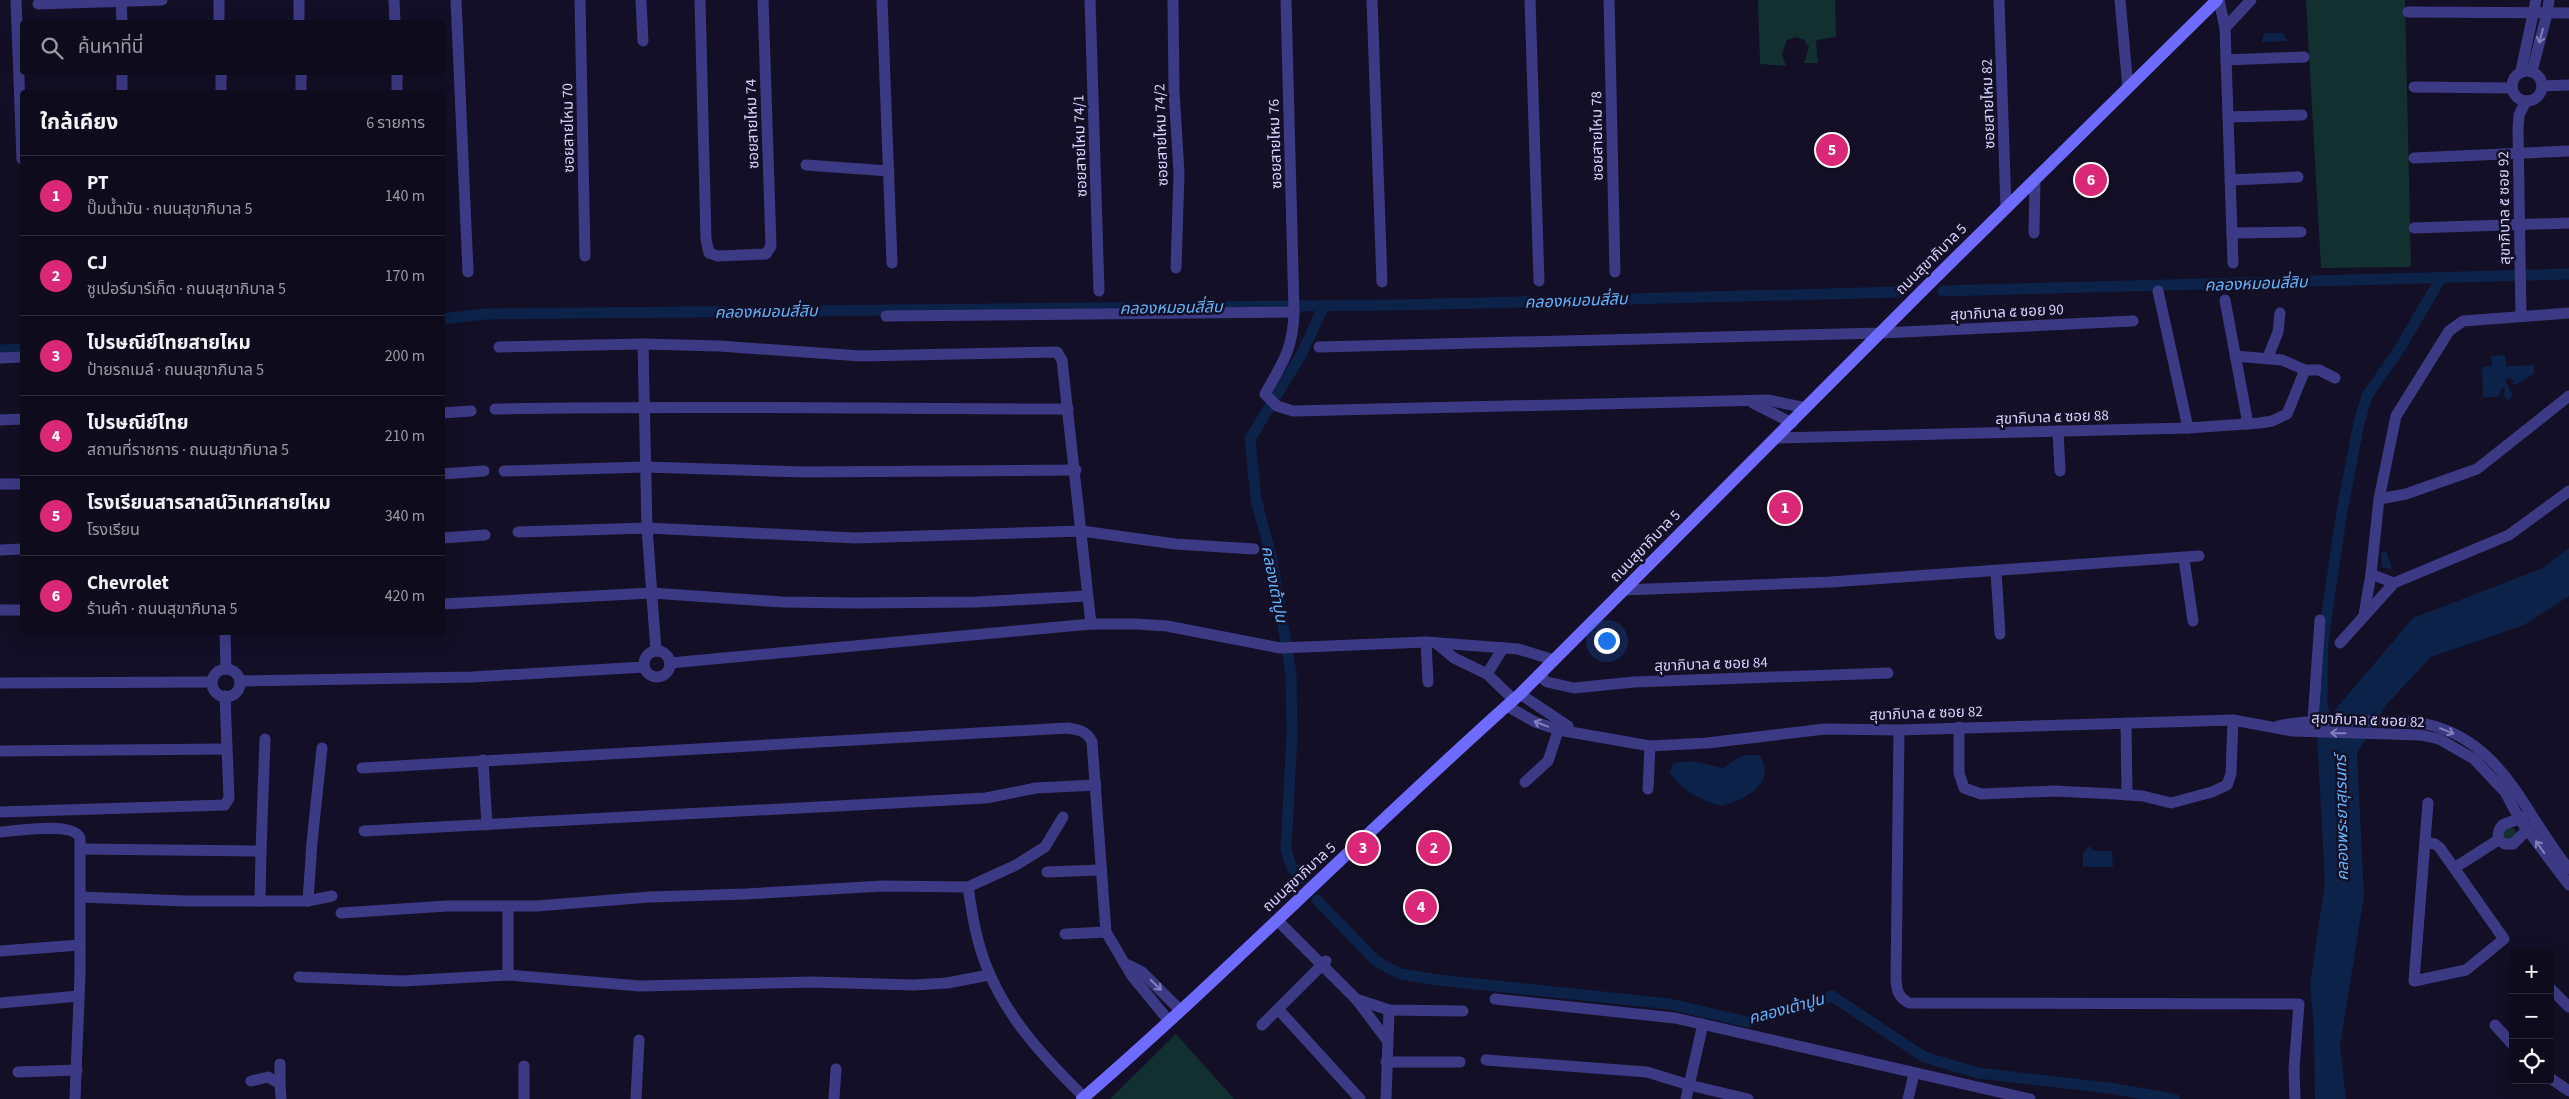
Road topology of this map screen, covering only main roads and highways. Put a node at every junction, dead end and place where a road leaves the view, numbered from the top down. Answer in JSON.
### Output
{"nodes":[{"id":1,"x":2218,"y":0,"type":"edge"},
{"id":2,"x":1083,"y":1098,"type":"edge"}],
"edges":[{"from":1,"to":2,"type":"main road","name":"ถนนสุขาภิบาล 5"}]}
